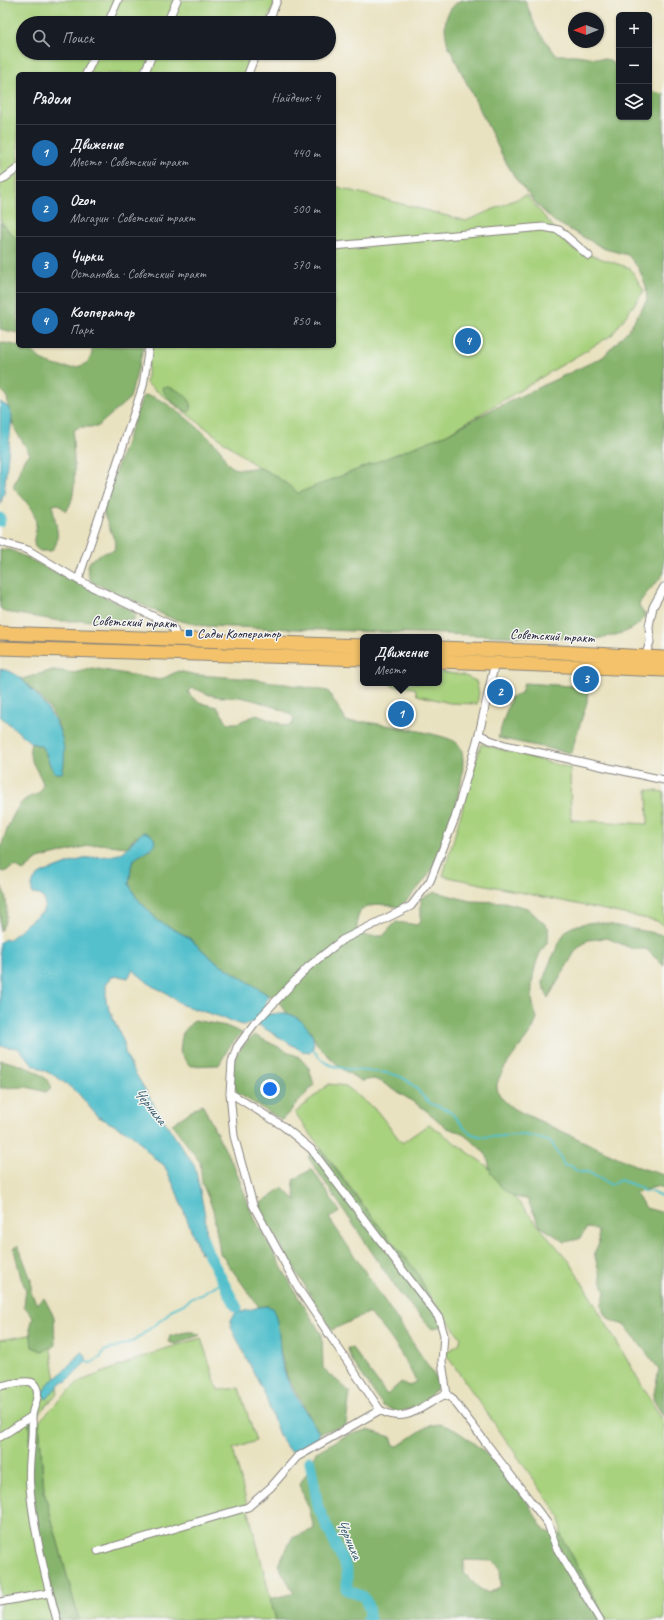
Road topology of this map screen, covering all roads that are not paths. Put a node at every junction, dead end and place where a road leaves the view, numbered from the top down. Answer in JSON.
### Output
{"nodes":[{"id":1,"x":118,"y":0,"type":"edge"},
{"id":2,"x":178,"y":0,"type":"edge"},
{"id":3,"x":277,"y":0,"type":"edge"},
{"id":4,"x":111,"y":16,"type":"edge"},
{"id":5,"x":170,"y":16,"type":"edge"},
{"id":6,"x":271,"y":16,"type":"edge"},
{"id":7,"x":93,"y":60,"type":"edge"},
{"id":8,"x":150,"y":60,"type":"edge"},
{"id":9,"x":253,"y":60,"type":"edge"},
{"id":10,"x":87,"y":72,"type":"edge"},
{"id":11,"x":145,"y":72,"type":"edge"},
{"id":12,"x":249,"y":72,"type":"edge"},
{"id":13,"x":16,"y":170,"type":"edge"},
{"id":14,"x":2,"y":180,"type":"dead end"},
{"id":15,"x":336,"y":246,"type":"edge"},
{"id":16,"x":589,"y":256,"type":"dead end"},
{"id":17,"x":149,"y":348,"type":"edge"},
{"id":18,"x":0,"y":542,"type":"edge"},
{"id":19,"x":78,"y":580,"type":"junction"},
{"id":20,"x":664,"y":587,"type":"edge"},
{"id":21,"x":0,"y":634,"type":"edge"},
{"id":22,"x":178,"y":640,"type":"junction"},
{"id":23,"x":360,"y":646,"type":"edge"},
{"id":24,"x":0,"y":648,"type":"edge"},
{"id":25,"x":442,"y":648,"type":"edge"},
{"id":26,"x":645,"y":657,"type":"junction"},
{"id":27,"x":664,"y":658,"type":"edge"},
{"id":28,"x":360,"y":659,"type":"edge"},
{"id":29,"x":442,"y":661,"type":"edge"},
{"id":30,"x":495,"y":662,"type":"junction"},
{"id":31,"x":664,"y":670,"type":"edge"},
{"id":32,"x":479,"y":734,"type":"junction"},
{"id":33,"x":664,"y":780,"type":"edge"},
{"id":34,"x":230,"y":1093,"type":"junction"},
{"id":35,"x":0,"y":1386,"type":"edge"},
{"id":36,"x":447,"y":1395,"type":"junction"},
{"id":37,"x":380,"y":1410,"type":"junction"},
{"id":38,"x":32,"y":1416,"type":"junction"},
{"id":39,"x":0,"y":1437,"type":"edge"},
{"id":40,"x":98,"y":1551,"type":"dead end"},
{"id":41,"x":49,"y":1594,"type":"junction"},
{"id":42,"x":0,"y":1602,"type":"edge"},
{"id":43,"x":57,"y":1620,"type":"edge"},
{"id":44,"x":600,"y":1620,"type":"edge"}],
"edges":[{"from":1,"to":4,"type":"street"},
{"from":2,"to":5,"type":"street"},
{"from":3,"to":6,"type":"street"},
{"from":7,"to":10,"type":"street"},
{"from":8,"to":11,"type":"street"},
{"from":9,"to":12,"type":"street"},
{"from":13,"to":14,"type":"street"},
{"from":15,"to":16,"type":"street"},
{"from":17,"to":19,"type":"street"},
{"from":18,"to":19,"type":"street"},
{"from":19,"to":22,"type":"street"},
{"from":20,"to":26,"type":"street"},
{"from":21,"to":22,"type":"highway","name":"Советский тракт"},
{"from":22,"to":23,"type":"highway","name":"Советский тракт"},
{"from":24,"to":28,"type":"highway"},
{"from":25,"to":26,"type":"highway","name":"Советский тракт"},
{"from":26,"to":27,"type":"highway","name":"Советский тракт"},
{"from":29,"to":30,"type":"highway","name":"Советский тракт"},
{"from":30,"to":31,"type":"highway","name":"Советский тракт"},
{"from":30,"to":32,"type":"street"},
{"from":32,"to":33,"type":"street"},
{"from":32,"to":34,"type":"street"},
{"from":34,"to":36,"type":"street"},
{"from":34,"to":37,"type":"street"},
{"from":35,"to":38,"type":"street"},
{"from":36,"to":37,"type":"street"},
{"from":36,"to":44,"type":"street"},
{"from":37,"to":40,"type":"street"},
{"from":38,"to":39,"type":"street"},
{"from":38,"to":41,"type":"street"},
{"from":41,"to":42,"type":"street"},
{"from":41,"to":43,"type":"street"}]}
